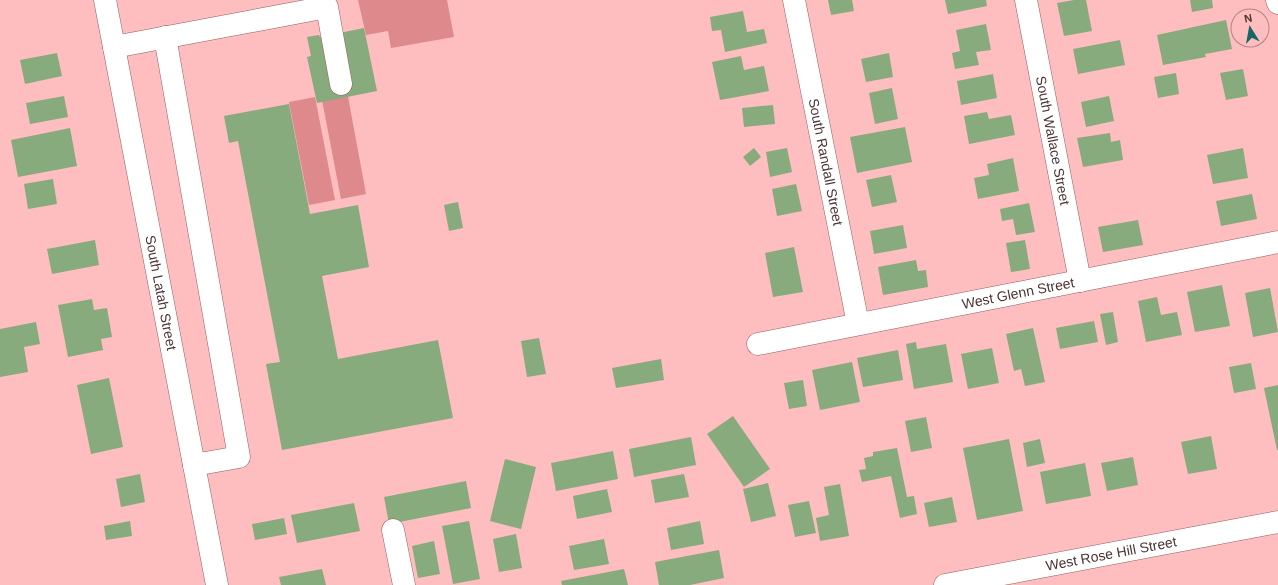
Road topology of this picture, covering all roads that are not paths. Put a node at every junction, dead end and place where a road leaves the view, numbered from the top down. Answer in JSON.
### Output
{"nodes":[{"id":1,"x":105,"y":0,"type":"edge"},
{"id":2,"x":794,"y":0,"type":"edge"},
{"id":3,"x":1026,"y":0,"type":"edge"},
{"id":4,"x":1277,"y":0,"type":"edge"},
{"id":5,"x":1278,"y":3,"type":"edge"},
{"id":6,"x":165,"y":37,"type":"junction"},
{"id":7,"x":114,"y":47,"type":"junction"},
{"id":8,"x":341,"y":84,"type":"dead end"},
{"id":9,"x":1278,"y":242,"type":"edge"},
{"id":10,"x":1080,"y":281,"type":"junction"},
{"id":11,"x":858,"y":324,"type":"junction"},
{"id":12,"x":758,"y":344,"type":"dead end"},
{"id":13,"x":194,"y":465,"type":"junction"},
{"id":14,"x":1278,"y":522,"type":"edge"},
{"id":15,"x":393,"y":530,"type":"dead end"},
{"id":16,"x":217,"y":585,"type":"edge"},
{"id":17,"x":404,"y":585,"type":"edge"},
{"id":18,"x":945,"y":585,"type":"edge"}],
"edges":[{"from":1,"to":7,"type":"street","name":"South Latah Street"},
{"from":2,"to":11,"type":"street","name":"South Randall Street"},
{"from":3,"to":10,"type":"street","name":"South Wallace Street"},
{"from":4,"to":5,"type":"street"},
{"from":6,"to":7,"type":"street"},
{"from":6,"to":8,"type":"street"},
{"from":6,"to":13,"type":"street"},
{"from":7,"to":13,"type":"street","name":"South Latah Street"},
{"from":9,"to":10,"type":"street","name":"West Glenn Street"},
{"from":10,"to":11,"type":"street","name":"West Glenn Street"},
{"from":11,"to":12,"type":"street","name":"West Glenn Street"},
{"from":13,"to":16,"type":"street","name":"South Latah Street"},
{"from":14,"to":18,"type":"street","name":"West Rose Hill Street"},
{"from":15,"to":17,"type":"street"}]}
